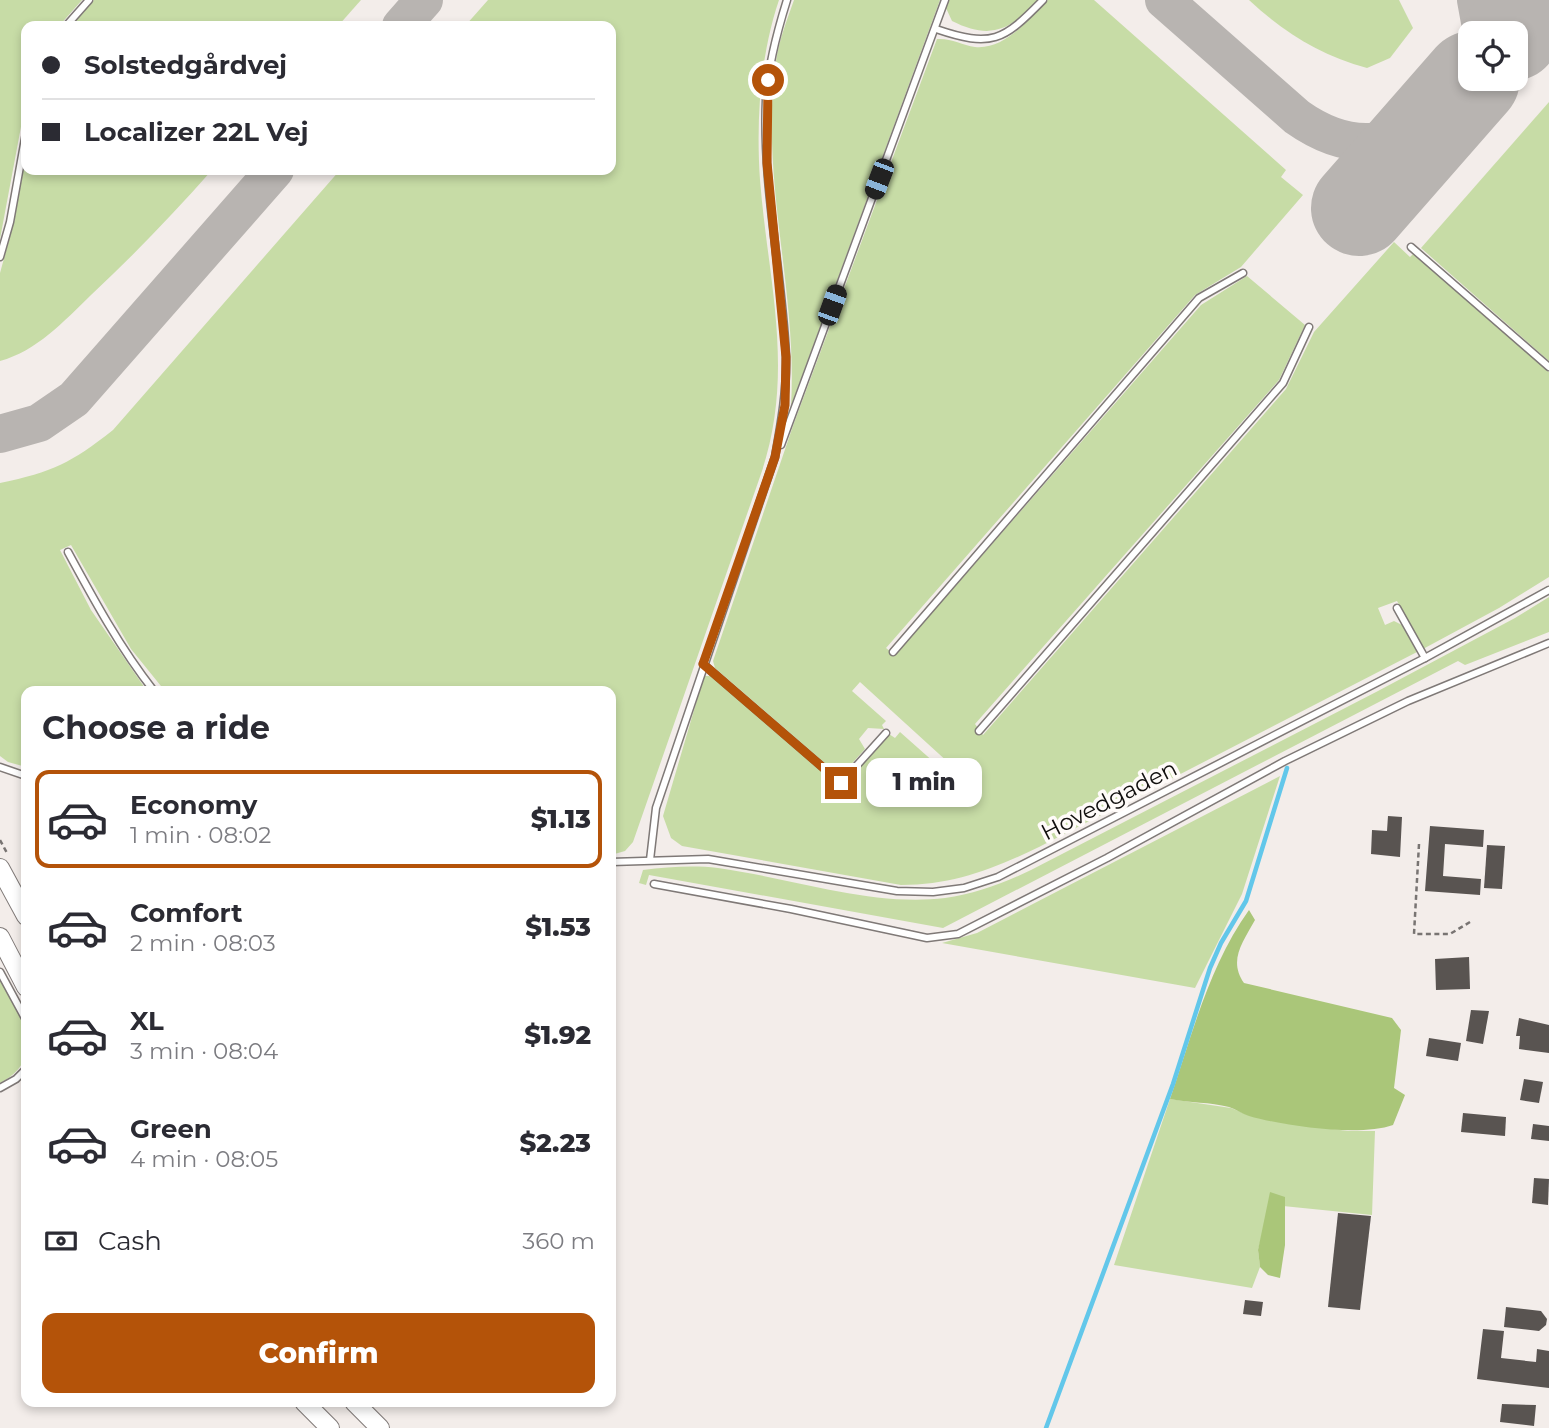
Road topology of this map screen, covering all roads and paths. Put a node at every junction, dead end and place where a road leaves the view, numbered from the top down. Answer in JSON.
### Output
{"nodes":[{"id":1,"x":89,"y":0,"type":"edge"},
{"id":2,"x":787,"y":0,"type":"edge"},
{"id":3,"x":945,"y":0,"type":"edge"},
{"id":4,"x":1043,"y":0,"type":"edge"},
{"id":5,"x":70,"y":21,"type":"edge"},
{"id":6,"x":936,"y":29,"type":"junction"},
{"id":7,"x":21,"y":161,"type":"edge"},
{"id":8,"x":1411,"y":247,"type":"dead end"},
{"id":9,"x":0,"y":257,"type":"edge"},
{"id":10,"x":1243,"y":273,"type":"dead end"},
{"id":11,"x":1309,"y":327,"type":"dead end"},
{"id":12,"x":1549,"y":367,"type":"edge"},
{"id":13,"x":775,"y":457,"type":"junction"},
{"id":14,"x":68,"y":552,"type":"dead end"},
{"id":15,"x":1549,"y":590,"type":"edge"},
{"id":16,"x":1397,"y":608,"type":"dead end"},
{"id":17,"x":1549,"y":643,"type":"edge"},
{"id":18,"x":893,"y":652,"type":"dead end"},
{"id":19,"x":1425,"y":657,"type":"junction"},
{"id":20,"x":703,"y":664,"type":"junction"},
{"id":21,"x":150,"y":686,"type":"edge"},
{"id":22,"x":979,"y":731,"type":"dead end"},
{"id":23,"x":886,"y":733,"type":"dead end"},
{"id":24,"x":0,"y":767,"type":"edge"},
{"id":25,"x":21,"y":774,"type":"edge"},
{"id":26,"x":1419,"y":844,"type":"dead end"},
{"id":27,"x":650,"y":860,"type":"junction"},
{"id":28,"x":616,"y":862,"type":"edge"},
{"id":29,"x":0,"y":868,"type":"edge"},
{"id":30,"x":654,"y":884,"type":"dead end"},
{"id":31,"x":21,"y":907,"type":"edge"},
{"id":32,"x":1470,"y":922,"type":"dead end"},
{"id":33,"x":0,"y":937,"type":"edge"},
{"id":34,"x":0,"y":972,"type":"edge"},
{"id":35,"x":21,"y":977,"type":"edge"},
{"id":36,"x":21,"y":1011,"type":"edge"},
{"id":37,"x":21,"y":1074,"type":"edge"},
{"id":38,"x":0,"y":1088,"type":"edge"},
{"id":39,"x":309,"y":1407,"type":"edge"},
{"id":40,"x":359,"y":1407,"type":"edge"},
{"id":41,"x":330,"y":1428,"type":"edge"},
{"id":42,"x":380,"y":1428,"type":"edge"}],
"edges":[{"from":1,"to":5,"type":"lane"},
{"from":2,"to":13,"type":"lane"},
{"from":3,"to":6,"type":"lane"},
{"from":4,"to":6,"type":"lane"},
{"from":6,"to":13,"type":"lane"},
{"from":7,"to":9,"type":"lane"},
{"from":8,"to":12,"type":"lane"},
{"from":10,"to":18,"type":"lane"},
{"from":11,"to":22,"type":"lane"},
{"from":13,"to":20,"type":"lane"},
{"from":14,"to":21,"type":"lane"},
{"from":15,"to":19,"type":"lane","name":"Hovedgaden"},
{"from":16,"to":19,"type":"lane"},
{"from":17,"to":30,"type":"lane"},
{"from":19,"to":27,"type":"lane","name":"Hovedgaden"},
{"from":20,"to":23,"type":"lane"},
{"from":20,"to":27,"type":"lane"},
{"from":24,"to":25,"type":"lane"},
{"from":26,"to":32,"type":"path"},
{"from":27,"to":28,"type":"lane","name":"Hovedgaden"},
{"from":29,"to":31,"type":"main road"},
{"from":33,"to":35,"type":"main road"},
{"from":34,"to":36,"type":"lane"},
{"from":37,"to":38,"type":"lane"},
{"from":39,"to":41,"type":"main road"},
{"from":40,"to":42,"type":"main road"}]}
